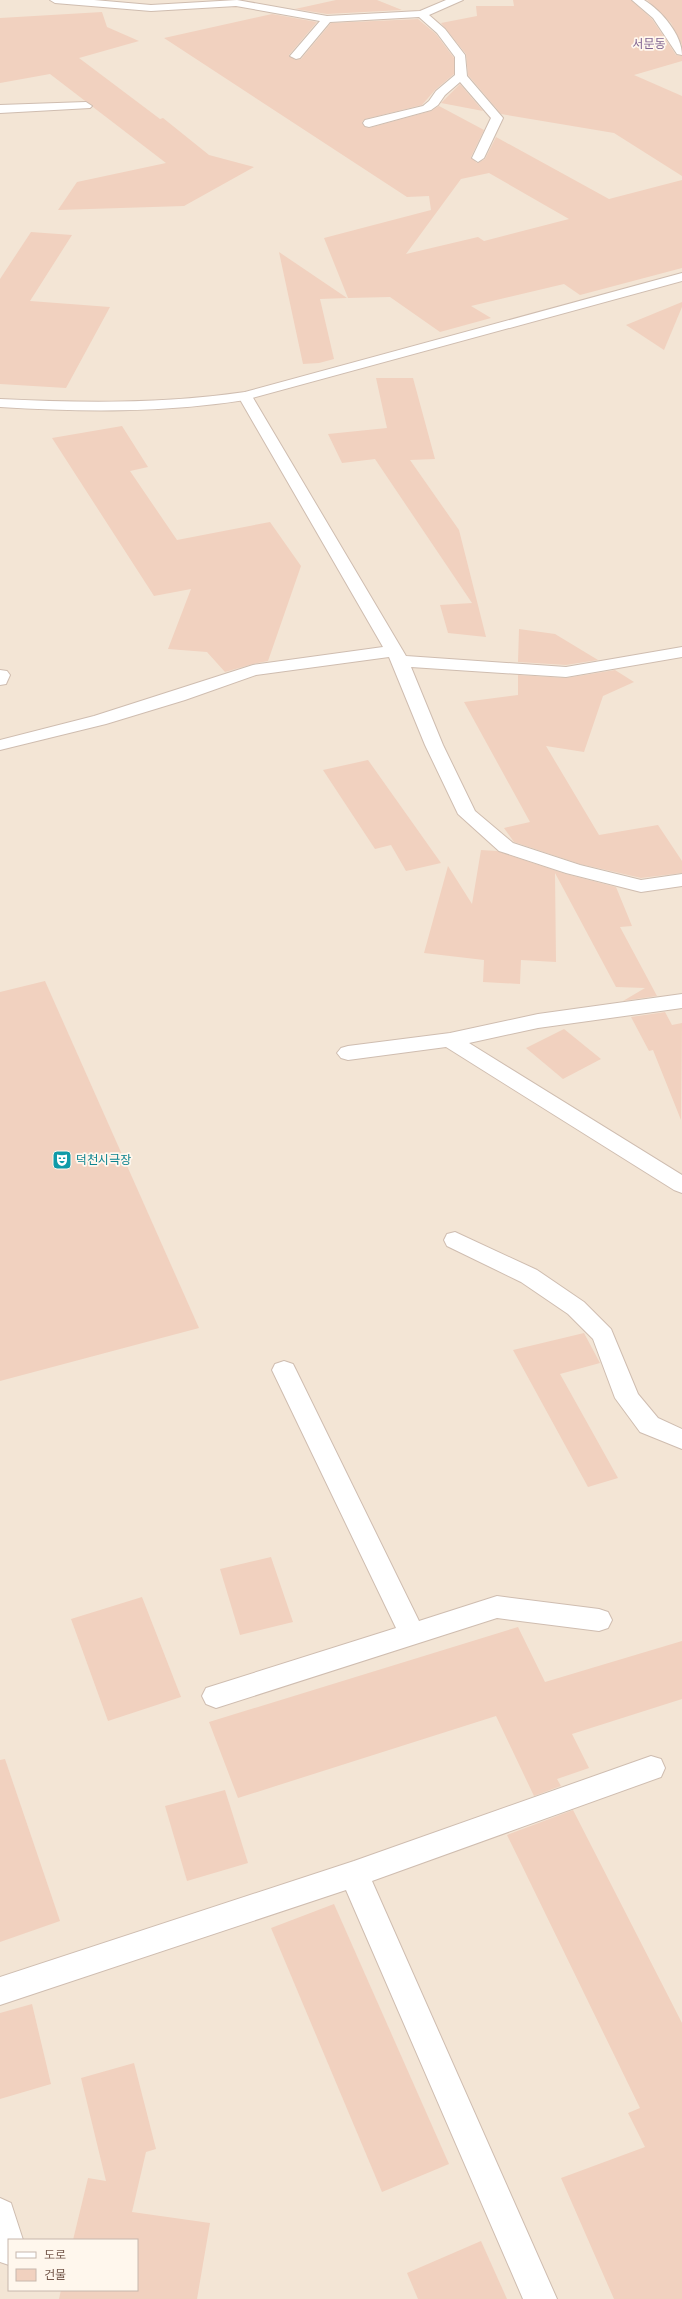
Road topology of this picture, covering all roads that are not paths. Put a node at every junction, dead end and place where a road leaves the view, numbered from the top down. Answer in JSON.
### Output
{"nodes":[{"id":1,"x":55,"y":0,"type":"edge"},
{"id":2,"x":458,"y":0,"type":"edge"},
{"id":3,"x":636,"y":0,"type":"edge"},
{"id":4,"x":423,"y":8,"type":"junction"},
{"id":5,"x":327,"y":19,"type":"junction"},
{"id":6,"x":681,"y":52,"type":"dead end"},
{"id":7,"x":296,"y":56,"type":"dead end"},
{"id":8,"x":461,"y":76,"type":"junction"},
{"id":9,"x":86,"y":106,"type":"dead end"},
{"id":10,"x":0,"y":110,"type":"edge"},
{"id":11,"x":369,"y":123,"type":"dead end"},
{"id":12,"x":478,"y":158,"type":"dead end"},
{"id":13,"x":682,"y":277,"type":"edge"},
{"id":14,"x":245,"y":396,"type":"junction"},
{"id":15,"x":0,"y":403,"type":"edge"},
{"id":16,"x":682,"y":652,"type":"edge"},
{"id":17,"x":397,"y":656,"type":"junction"},
{"id":18,"x":0,"y":745,"type":"edge"},
{"id":19,"x":682,"y":880,"type":"edge"},
{"id":20,"x":682,"y":1001,"type":"edge"},
{"id":21,"x":450,"y":1040,"type":"junction"},
{"id":22,"x":348,"y":1053,"type":"dead end"},
{"id":23,"x":682,"y":1185,"type":"edge"},
{"id":24,"x":455,"y":1240,"type":"dead end"},
{"id":25,"x":284,"y":1370,"type":"dead end"},
{"id":26,"x":682,"y":1439,"type":"edge"},
{"id":27,"x":599,"y":1620,"type":"dead end"},
{"id":28,"x":412,"y":1634,"type":"junction"},
{"id":29,"x":216,"y":1696,"type":"dead end"},
{"id":30,"x":651,"y":1768,"type":"dead end"},
{"id":31,"x":354,"y":1874,"type":"junction"},
{"id":32,"x":0,"y":1991,"type":"edge"},
{"id":33,"x":0,"y":2214,"type":"edge"},
{"id":34,"x":8,"y":2245,"type":"edge"},
{"id":35,"x":540,"y":2299,"type":"edge"}],
"edges":[{"from":1,"to":5,"type":"street"},
{"from":2,"to":4,"type":"street"},
{"from":3,"to":6,"type":"street"},
{"from":4,"to":5,"type":"street"},
{"from":4,"to":8,"type":"street"},
{"from":5,"to":7,"type":"street"},
{"from":8,"to":11,"type":"street"},
{"from":8,"to":12,"type":"street"},
{"from":9,"to":10,"type":"street"},
{"from":13,"to":14,"type":"street"},
{"from":14,"to":15,"type":"street"},
{"from":14,"to":17,"type":"street"},
{"from":16,"to":17,"type":"street"},
{"from":17,"to":18,"type":"street"},
{"from":17,"to":19,"type":"street"},
{"from":20,"to":21,"type":"street"},
{"from":21,"to":22,"type":"street"},
{"from":21,"to":23,"type":"street"},
{"from":24,"to":26,"type":"street"},
{"from":25,"to":28,"type":"street"},
{"from":27,"to":28,"type":"street"},
{"from":28,"to":29,"type":"street"},
{"from":30,"to":31,"type":"street"},
{"from":31,"to":32,"type":"street"},
{"from":31,"to":35,"type":"street"},
{"from":33,"to":34,"type":"street"}]}
